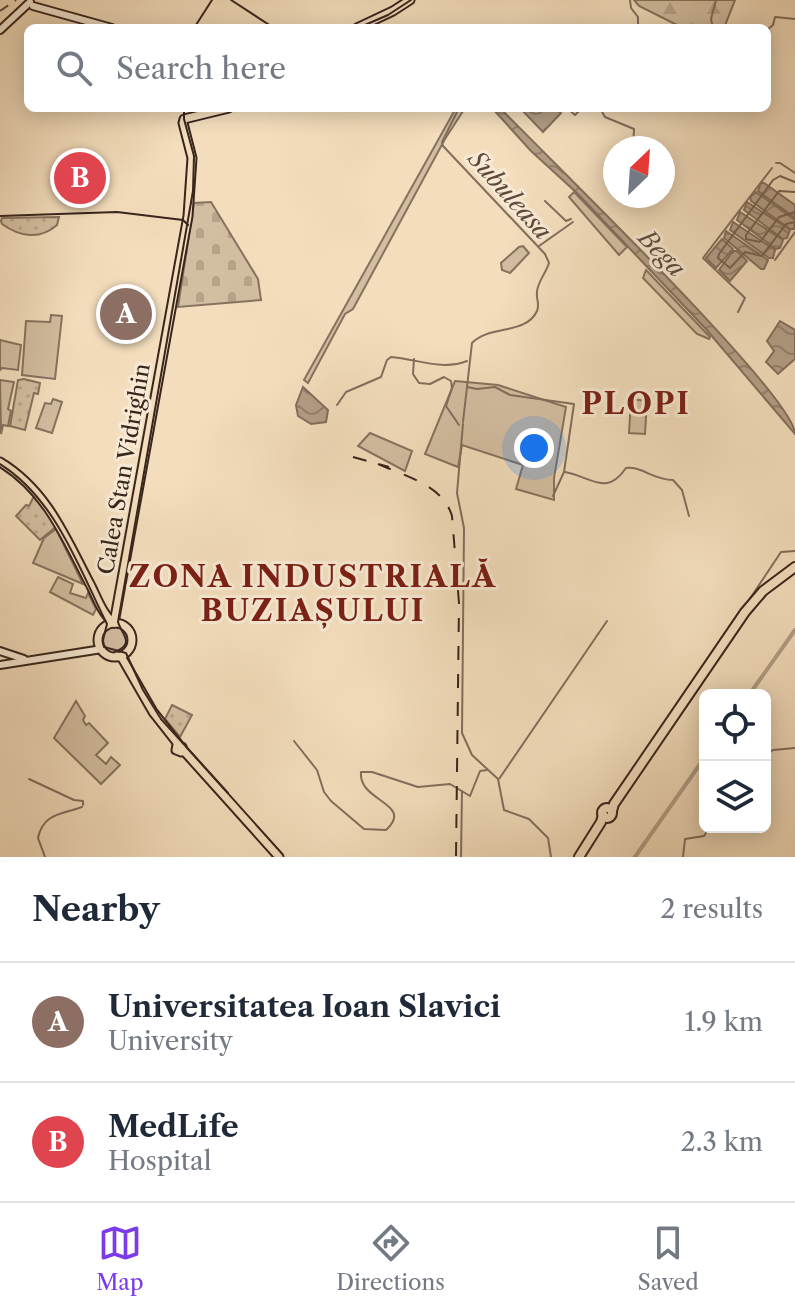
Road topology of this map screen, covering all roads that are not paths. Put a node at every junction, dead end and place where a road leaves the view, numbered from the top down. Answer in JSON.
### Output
{"nodes":[{"id":1,"x":408,"y":2,"type":"edge"},
{"id":2,"x":98,"y":24,"type":"edge"},
{"id":3,"x":368,"y":24,"type":"edge"},
{"id":4,"x":0,"y":30,"type":"edge"},
{"id":5,"x":214,"y":112,"type":"edge"},
{"id":6,"x":196,"y":117,"type":"junction"},
{"id":7,"x":188,"y":224,"type":"junction"},
{"id":8,"x":0,"y":464,"type":"edge"},
{"id":9,"x":795,"y":567,"type":"edge"},
{"id":10,"x":114,"y":623,"type":"junction"},
{"id":11,"x":123,"y":625,"type":"junction"},
{"id":12,"x":105,"y":627,"type":"junction"},
{"id":13,"x":100,"y":646,"type":"junction"},
{"id":14,"x":122,"y":655,"type":"junction"},
{"id":15,"x":3,"y":658,"type":"edge"},
{"id":16,"x":714,"y":658,"type":"junction"},
{"id":17,"x":36,"y":660,"type":"junction"},
{"id":18,"x":700,"y":682,"type":"dead end"},
{"id":19,"x":669,"y":727,"type":"dead end"},
{"id":20,"x":654,"y":746,"type":"junction"},
{"id":21,"x":279,"y":857,"type":"edge"},
{"id":22,"x":579,"y":857,"type":"edge"}],
"edges":[{"from":1,"to":3,"type":"main road"},
{"from":2,"to":4,"type":"main road"},
{"from":5,"to":6,"type":"main road"},
{"from":6,"to":7,"type":"main road"},
{"from":6,"to":7,"type":"main road"},
{"from":7,"to":10,"type":"main road","name":"Calea Stan Vidrighin"},
{"from":7,"to":11,"type":"main road","name":"Calea Stan Vidrighin"},
{"from":8,"to":10,"type":"main road"},
{"from":8,"to":12,"type":"main road"},
{"from":9,"to":16,"type":"highway"},
{"from":10,"to":11,"type":"main road"},
{"from":10,"to":12,"type":"main road"},
{"from":11,"to":14,"type":"main road"},
{"from":12,"to":13,"type":"main road"},
{"from":13,"to":14,"type":"main road"},
{"from":13,"to":17,"type":"main road"},
{"from":14,"to":21,"type":"main road"},
{"from":15,"to":17,"type":"main road"},
{"from":15,"to":17,"type":"main road"},
{"from":16,"to":18,"type":"highway"},
{"from":16,"to":20,"type":"highway"},
{"from":19,"to":20,"type":"highway"},
{"from":20,"to":22,"type":"highway"}]}
